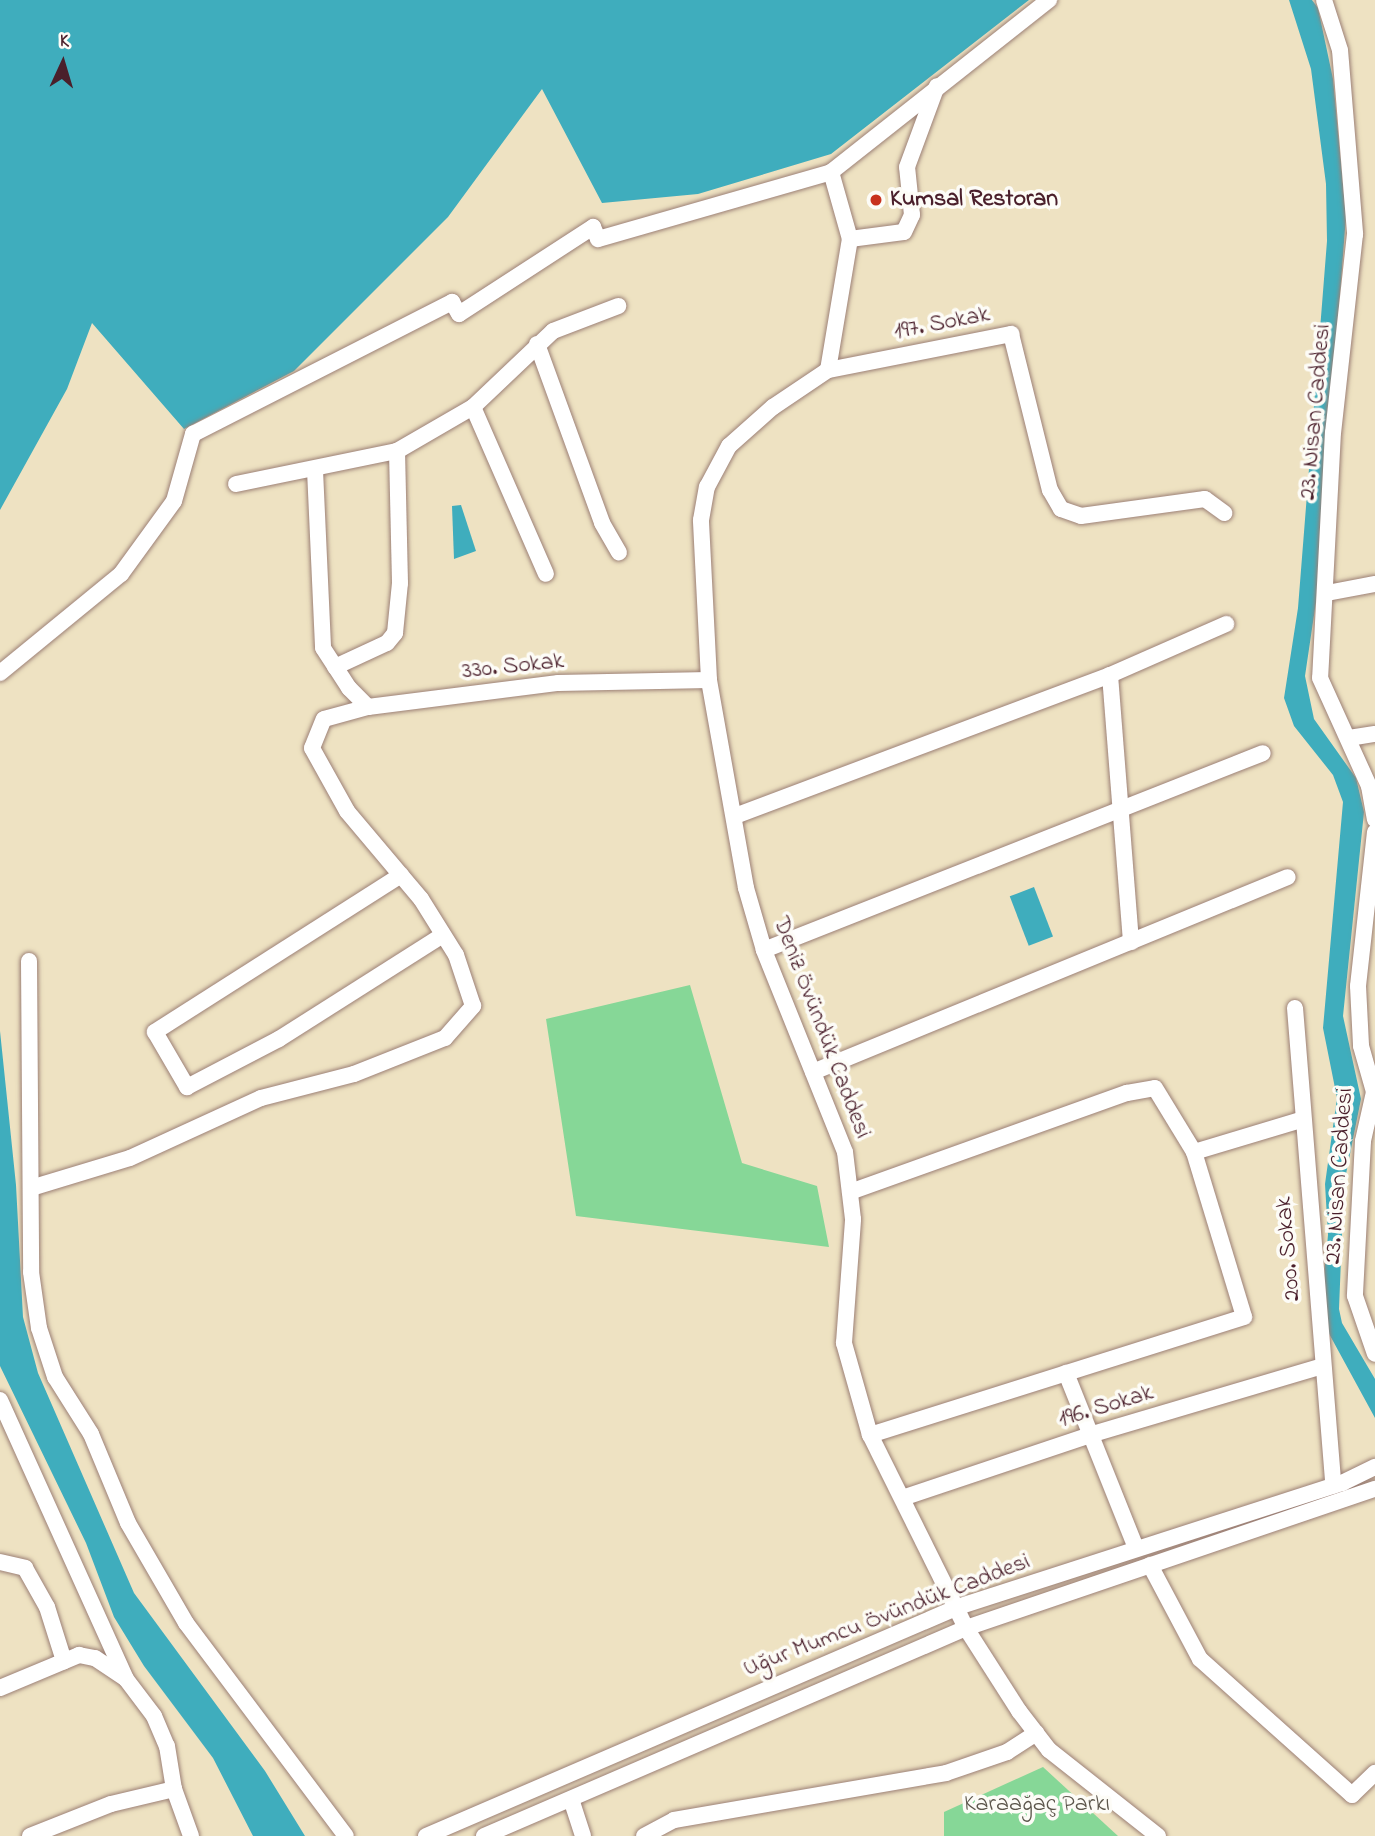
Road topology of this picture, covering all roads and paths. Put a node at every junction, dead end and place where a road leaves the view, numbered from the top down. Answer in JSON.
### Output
{"nodes":[{"id":1,"x":1049,"y":0,"type":"edge"},
{"id":2,"x":1324,"y":0,"type":"edge"},
{"id":3,"x":937,"y":86,"type":"junction"},
{"id":4,"x":831,"y":172,"type":"junction"},
{"id":5,"x":850,"y":239,"type":"junction"},
{"id":6,"x":618,"y":306,"type":"dead end"},
{"id":7,"x":537,"y":344,"type":"junction"},
{"id":8,"x":828,"y":370,"type":"junction"},
{"id":9,"x":473,"y":407,"type":"junction"},
{"id":10,"x":397,"y":451,"type":"junction"},
{"id":11,"x":315,"y":470,"type":"junction"},
{"id":12,"x":236,"y":484,"type":"dead end"},
{"id":13,"x":707,"y":487,"type":"joint"},
{"id":14,"x":1224,"y":513,"type":"dead end"},
{"id":15,"x":619,"y":553,"type":"dead end"},
{"id":16,"x":546,"y":574,"type":"dead end"},
{"id":17,"x":1375,"y":584,"type":"edge"},
{"id":18,"x":1327,"y":593,"type":"junction"},
{"id":19,"x":1226,"y":624,"type":"dead end"},
{"id":20,"x":335,"y":667,"type":"junction"},
{"id":21,"x":0,"y":673,"type":"edge"},
{"id":22,"x":1110,"y":675,"type":"junction"},
{"id":23,"x":709,"y":680,"type":"junction"},
{"id":24,"x":369,"y":707,"type":"junction"},
{"id":25,"x":1375,"y":734,"type":"edge"},
{"id":26,"x":1349,"y":738,"type":"junction"},
{"id":27,"x":1263,"y":753,"type":"dead end"},
{"id":28,"x":1122,"y":808,"type":"junction"},
{"id":29,"x":735,"y":816,"type":"junction"},
{"id":30,"x":1375,"y":819,"type":"edge"},
{"id":31,"x":1375,"y":836,"type":"edge"},
{"id":32,"x":401,"y":875,"type":"junction"},
{"id":33,"x":1288,"y":877,"type":"dead end"},
{"id":34,"x":443,"y":935,"type":"junction"},
{"id":35,"x":1130,"y":942,"type":"junction"},
{"id":36,"x":764,"y":950,"type":"junction"},
{"id":37,"x":29,"y":961,"type":"dead end"},
{"id":38,"x":1295,"y":1008,"type":"dead end"},
{"id":39,"x":1368,"y":1037,"type":"edge"},
{"id":40,"x":813,"y":1072,"type":"junction"},
{"id":41,"x":1301,"y":1119,"type":"junction"},
{"id":42,"x":1194,"y":1153,"type":"junction"},
{"id":43,"x":31,"y":1188,"type":"junction"},
{"id":44,"x":850,"y":1192,"type":"junction"},
{"id":45,"x":1375,"y":1354,"type":"edge"},
{"id":46,"x":1322,"y":1366,"type":"junction"},
{"id":47,"x":1066,"y":1373,"type":"junction"},
{"id":48,"x":0,"y":1400,"type":"edge"},
{"id":49,"x":1093,"y":1434,"type":"junction"},
{"id":50,"x":870,"y":1435,"type":"junction"},
{"id":51,"x":1375,"y":1467,"type":"edge"},
{"id":52,"x":1333,"y":1485,"type":"junction"},
{"id":53,"x":1375,"y":1489,"type":"edge"},
{"id":54,"x":905,"y":1497,"type":"junction"},
{"id":55,"x":1136,"y":1548,"type":"junction"},
{"id":56,"x":0,"y":1562,"type":"edge"},
{"id":57,"x":1150,"y":1565,"type":"junction"},
{"id":58,"x":958,"y":1607,"type":"junction"},
{"id":59,"x":966,"y":1628,"type":"junction"},
{"id":60,"x":64,"y":1661,"type":"junction"},
{"id":61,"x":126,"y":1679,"type":"junction"},
{"id":62,"x":0,"y":1688,"type":"edge"},
{"id":63,"x":1036,"y":1733,"type":"junction"},
{"id":64,"x":1375,"y":1773,"type":"edge"},
{"id":65,"x":174,"y":1789,"type":"junction"},
{"id":66,"x":571,"y":1799,"type":"junction"},
{"id":67,"x":30,"y":1836,"type":"edge"},
{"id":68,"x":191,"y":1836,"type":"edge"},
{"id":69,"x":346,"y":1836,"type":"edge"},
{"id":70,"x":426,"y":1836,"type":"edge"},
{"id":71,"x":484,"y":1836,"type":"edge"},
{"id":72,"x":583,"y":1836,"type":"edge"},
{"id":73,"x":644,"y":1836,"type":"edge"},
{"id":74,"x":1158,"y":1836,"type":"edge"}],
"edges":[{"from":1,"to":3,"type":"street"},
{"from":2,"to":18,"type":"street","name":"23. Nisan Caddesi"},
{"from":3,"to":4,"type":"street"},
{"from":3,"to":5,"type":"street"},
{"from":4,"to":5,"type":"street"},
{"from":4,"to":21,"type":"street"},
{"from":5,"to":8,"type":"street"},
{"from":6,"to":7,"type":"street"},
{"from":7,"to":9,"type":"street"},
{"from":7,"to":15,"type":"street"},
{"from":8,"to":13,"type":"street","name":"197. Sokak"},
{"from":8,"to":14,"type":"street","name":"197. Sokak"},
{"from":9,"to":10,"type":"street"},
{"from":9,"to":16,"type":"street"},
{"from":10,"to":11,"type":"street"},
{"from":10,"to":20,"type":"street"},
{"from":11,"to":12,"type":"street"},
{"from":11,"to":20,"type":"street"},
{"from":13,"to":23,"type":"street","name":"Deniz Övündük Caddesi"},
{"from":17,"to":18,"type":"street"},
{"from":18,"to":26,"type":"street","name":"23. Nisan Caddesi"},
{"from":19,"to":22,"type":"street"},
{"from":20,"to":24,"type":"street"},
{"from":22,"to":28,"type":"street"},
{"from":22,"to":29,"type":"street"},
{"from":23,"to":24,"type":"street","name":"330. Sokak"},
{"from":23,"to":29,"type":"street","name":"Deniz Övündük Caddesi"},
{"from":24,"to":32,"type":"street","name":"330. Sokak"},
{"from":25,"to":26,"type":"street"},
{"from":26,"to":30,"type":"street","name":"23. Nisan Caddesi"},
{"from":27,"to":28,"type":"street"},
{"from":28,"to":35,"type":"street"},
{"from":28,"to":36,"type":"street"},
{"from":29,"to":36,"type":"street","name":"Deniz Övündük Caddesi"},
{"from":31,"to":39,"type":"street","name":"23. Nisan Caddesi"},
{"from":32,"to":34,"type":"street"},
{"from":32,"to":34,"type":"street"},
{"from":33,"to":35,"type":"street"},
{"from":34,"to":43,"type":"street"},
{"from":35,"to":40,"type":"street"},
{"from":36,"to":40,"type":"street","name":"Deniz Övündük Caddesi"},
{"from":37,"to":43,"type":"street"},
{"from":38,"to":41,"type":"street","name":"200. Sokak"},
{"from":39,"to":45,"type":"street","name":"23. Nisan Caddesi"},
{"from":40,"to":44,"type":"street","name":"Deniz Övündük Caddesi"},
{"from":41,"to":42,"type":"street"},
{"from":41,"to":46,"type":"street","name":"200. Sokak"},
{"from":42,"to":44,"type":"street"},
{"from":42,"to":47,"type":"street"},
{"from":43,"to":69,"type":"street"},
{"from":44,"to":50,"type":"street","name":"Deniz Övündük Caddesi"},
{"from":46,"to":49,"type":"street","name":"196. Sokak"},
{"from":46,"to":52,"type":"street","name":"200. Sokak"},
{"from":47,"to":49,"type":"street"},
{"from":47,"to":50,"type":"street"},
{"from":48,"to":61,"type":"street"},
{"from":49,"to":54,"type":"street","name":"196. Sokak"},
{"from":49,"to":55,"type":"street"},
{"from":50,"to":54,"type":"street","name":"Deniz Övündük Caddesi"},
{"from":51,"to":52,"type":"street","name":"Uğur Mumcu Övündük Caddesi"},
{"from":52,"to":55,"type":"street","name":"Uğur Mumcu Övündük Caddesi"},
{"from":53,"to":57,"type":"street","name":"Uğur Mumcu Övündük Caddesi"},
{"from":54,"to":58,"type":"street","name":"Deniz Övündük Caddesi"},
{"from":55,"to":58,"type":"street","name":"Uğur Mumcu Övündük Caddesi"},
{"from":56,"to":60,"type":"street"},
{"from":57,"to":59,"type":"street","name":"Uğur Mumcu Övündük Caddesi"},
{"from":57,"to":64,"type":"street"},
{"from":58,"to":59,"type":"street","name":"Deniz Övündük Caddesi"},
{"from":58,"to":70,"type":"street","name":"Uğur Mumcu Övündük Caddesi"},
{"from":59,"to":63,"type":"street","name":"Deniz Övündük Caddesi"},
{"from":59,"to":66,"type":"street","name":"Uğur Mumcu Övündük Caddesi"},
{"from":60,"to":61,"type":"street"},
{"from":60,"to":62,"type":"street"},
{"from":61,"to":65,"type":"street"},
{"from":63,"to":73,"type":"street"},
{"from":63,"to":74,"type":"street","name":"Deniz Övündük Caddesi"},
{"from":65,"to":67,"type":"street"},
{"from":65,"to":68,"type":"street"},
{"from":66,"to":71,"type":"street","name":"Uğur Mumcu Övündük Caddesi"},
{"from":66,"to":72,"type":"street"}]}
